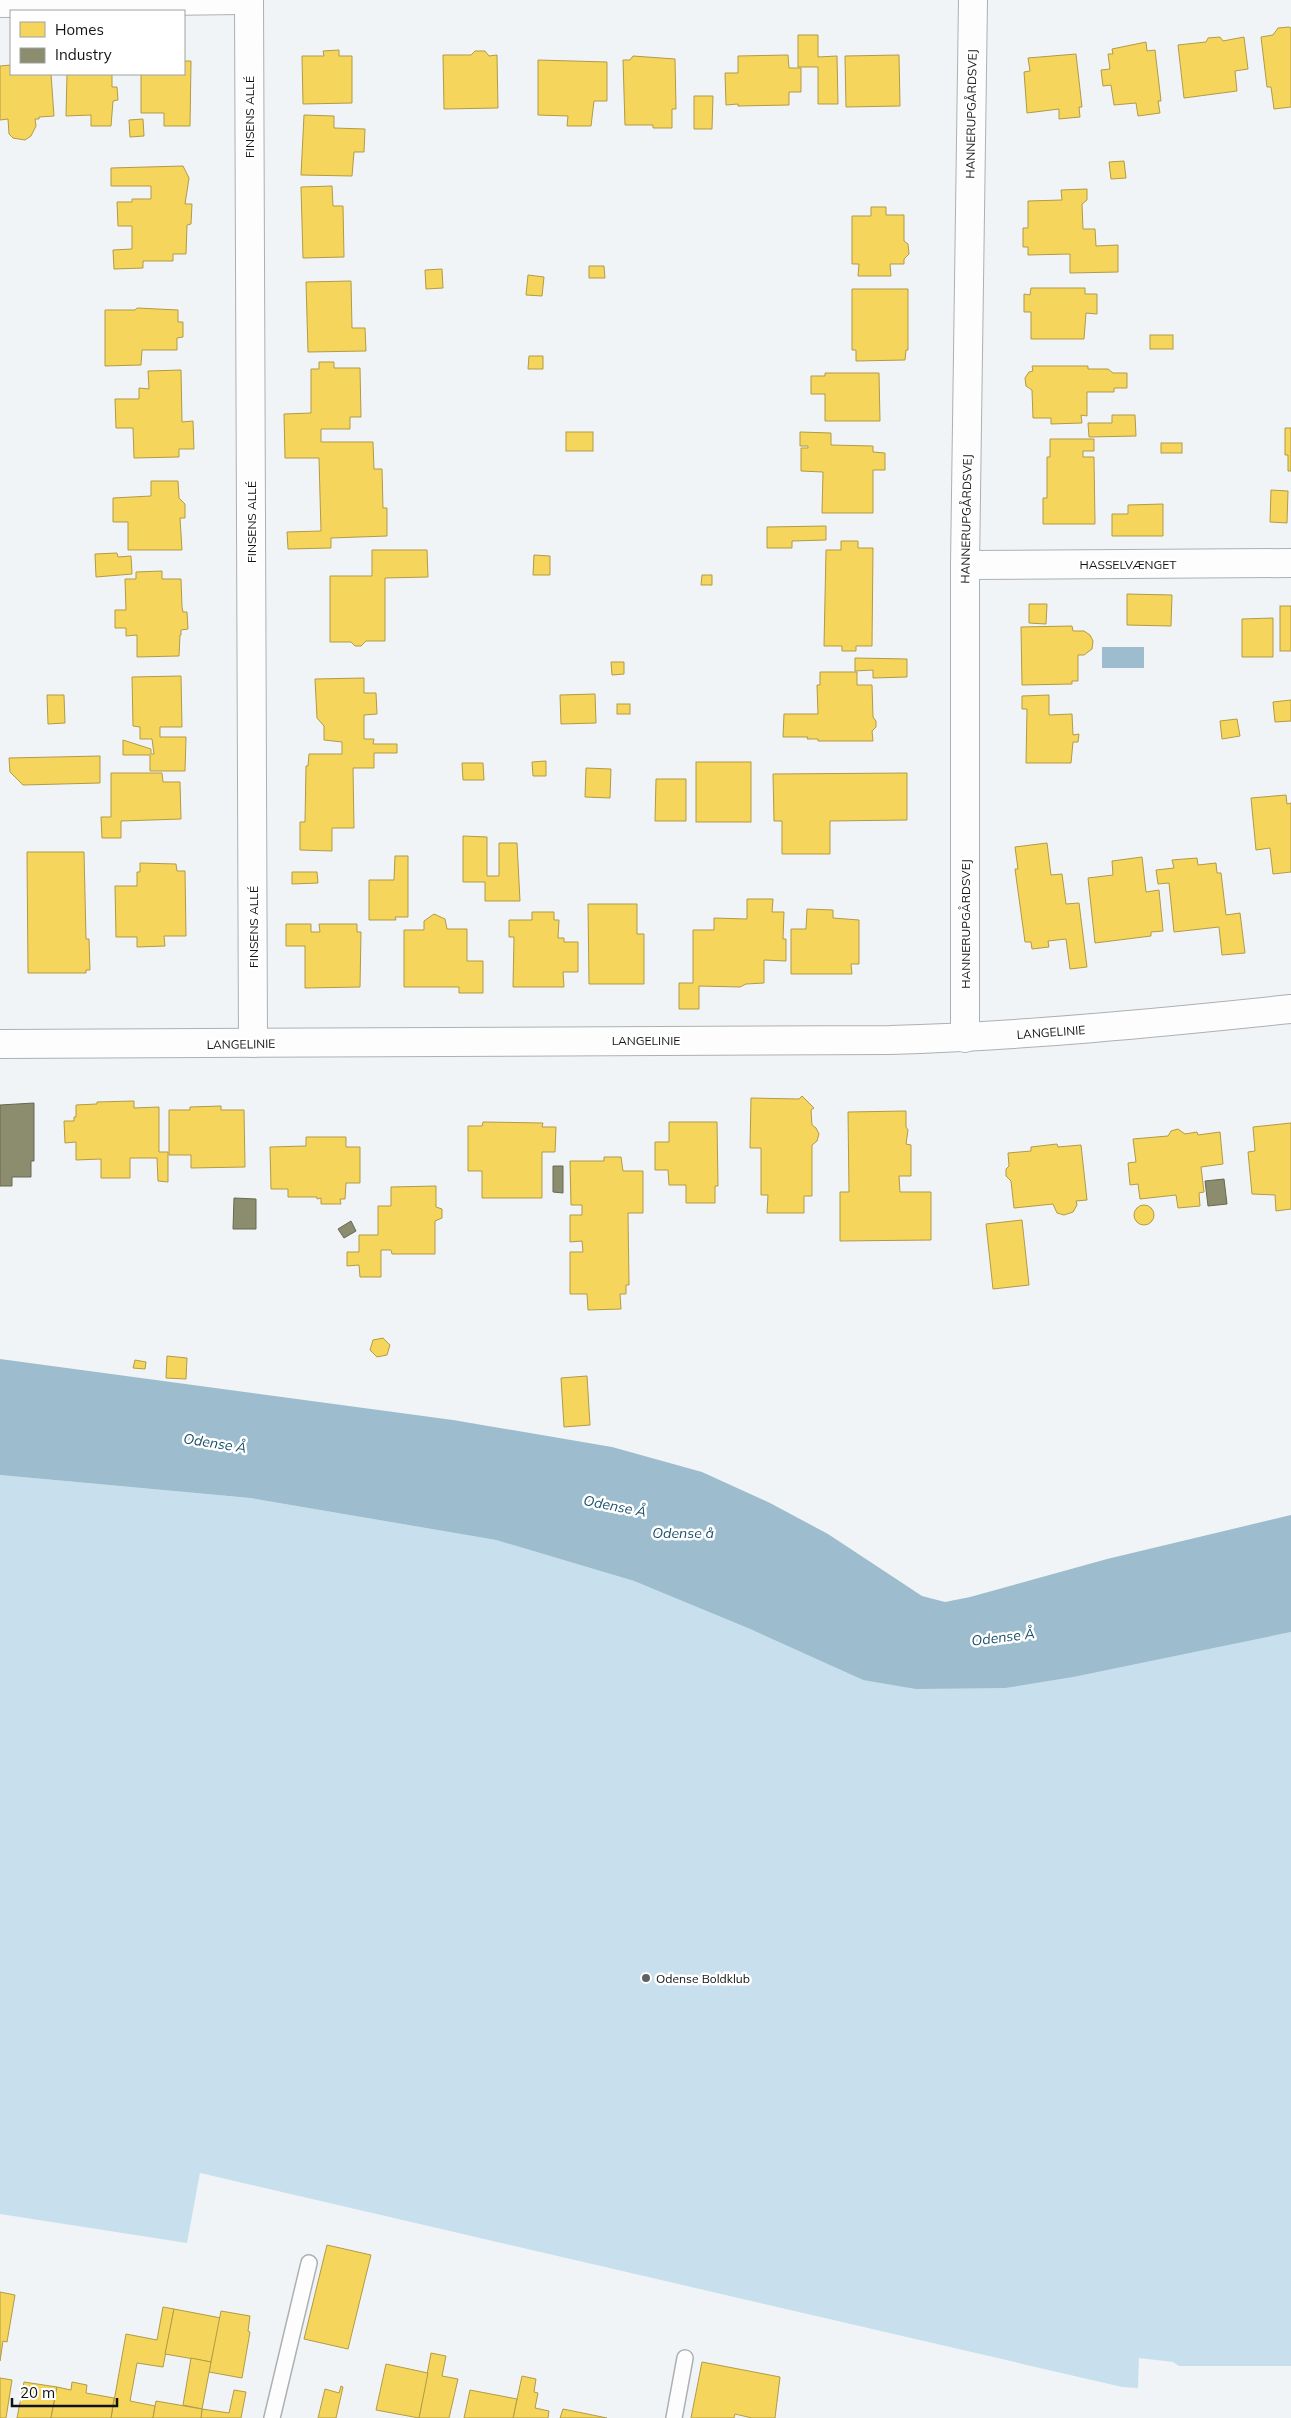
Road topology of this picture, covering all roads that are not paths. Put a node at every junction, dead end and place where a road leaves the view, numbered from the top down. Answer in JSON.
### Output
{"nodes":[{"id":1,"x":243,"y":0,"type":"edge"},
{"id":2,"x":249,"y":0,"type":"edge"},
{"id":3,"x":973,"y":0,"type":"edge"},
{"id":4,"x":0,"y":3,"type":"edge"},
{"id":5,"x":1291,"y":563,"type":"edge"},
{"id":6,"x":965,"y":565,"type":"junction"},
{"id":7,"x":1291,"y":1009,"type":"edge"},
{"id":8,"x":965,"y":1038,"type":"junction"},
{"id":9,"x":0,"y":1044,"type":"edge"},
{"id":10,"x":253,"y":1044,"type":"junction"},
{"id":11,"x":309,"y":2262,"type":"dead end"},
{"id":12,"x":685,"y":2358,"type":"dead end"},
{"id":13,"x":272,"y":2418,"type":"edge"},
{"id":14,"x":674,"y":2418,"type":"edge"}],
"edges":[{"from":1,"to":4,"type":"street"},
{"from":2,"to":10,"type":"street","name":"FINSENS ALLÉ"},
{"from":3,"to":6,"type":"street","name":"HANNERUPGÅRDSVEJ"},
{"from":5,"to":6,"type":"street","name":"HASSELVÆNGET"},
{"from":6,"to":8,"type":"street","name":"HANNERUPGÅRDSVEJ"},
{"from":7,"to":8,"type":"street","name":"LANGELINIE"},
{"from":8,"to":10,"type":"street","name":"LANGELINIE"},
{"from":9,"to":10,"type":"street","name":"LANGELINIE"},
{"from":11,"to":13,"type":"lane"},
{"from":12,"to":14,"type":"lane"}]}
